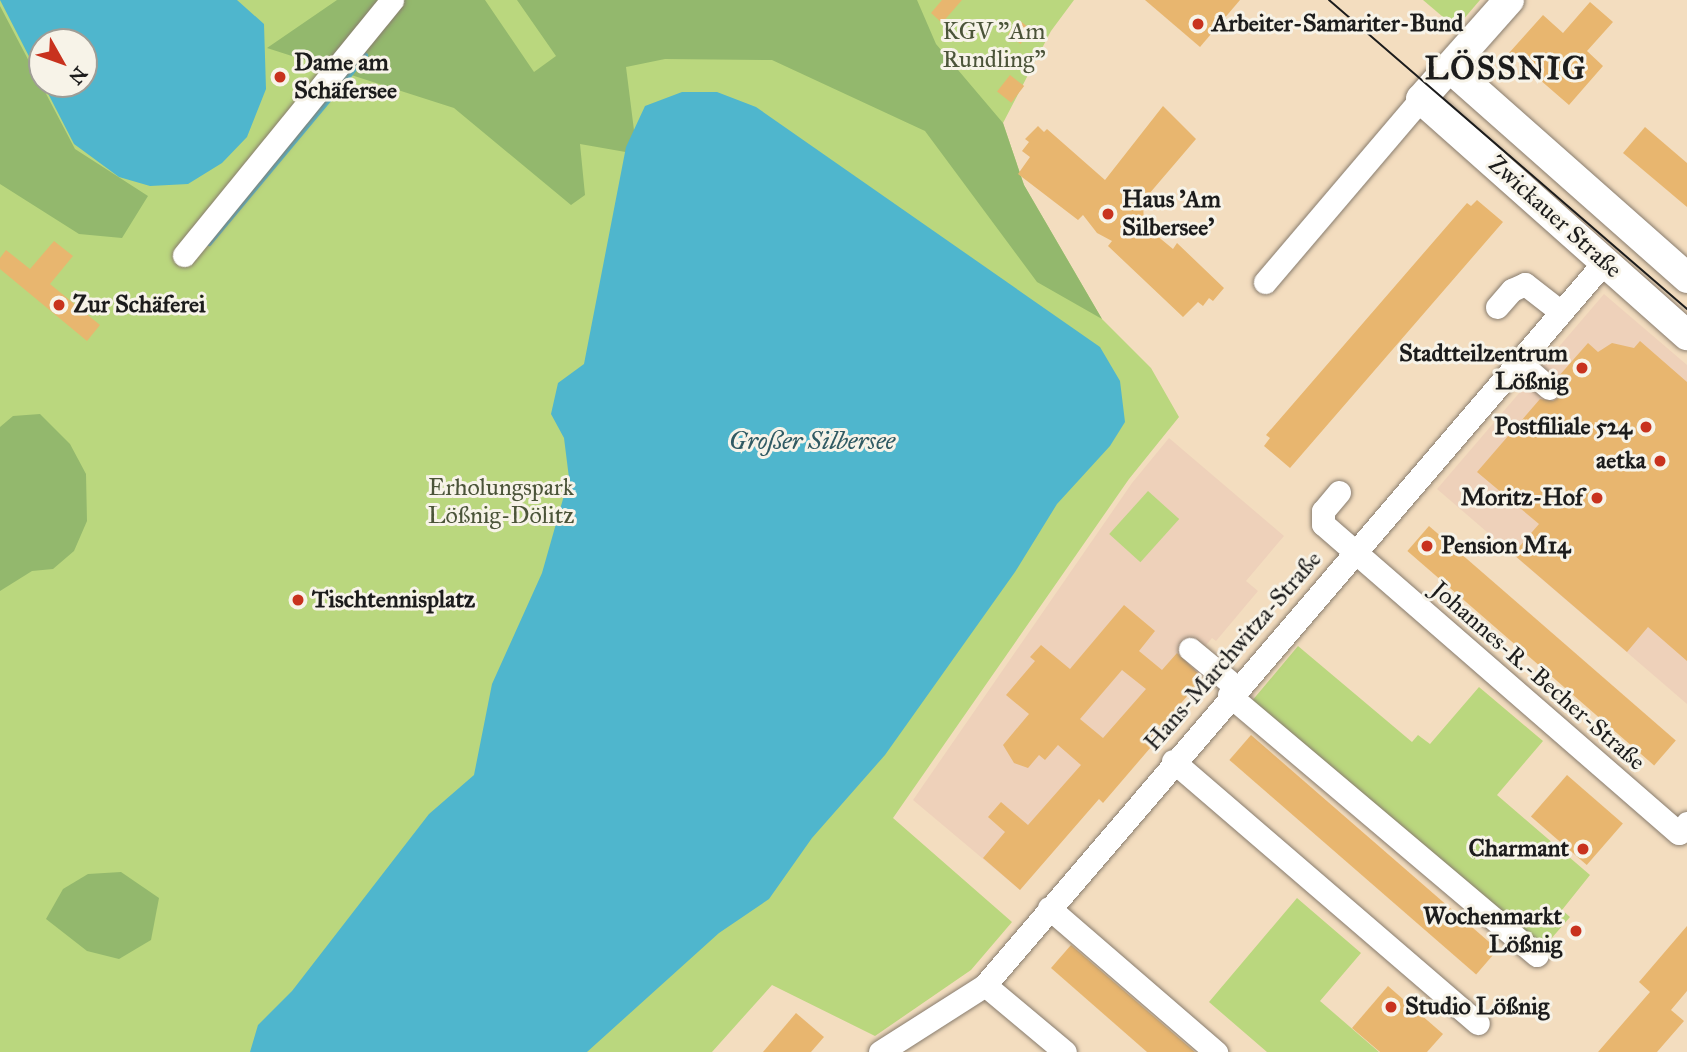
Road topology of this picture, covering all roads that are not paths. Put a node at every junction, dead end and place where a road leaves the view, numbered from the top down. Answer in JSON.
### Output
{"nodes":[{"id":1,"x":393,"y":0,"type":"edge"},
{"id":2,"x":1509,"y":0,"type":"edge"},
{"id":3,"x":1450,"y":68,"type":"junction"},
{"id":4,"x":1422,"y":99,"type":"junction"},
{"id":5,"x":184,"y":255,"type":"dead end"},
{"id":6,"x":1605,"y":261,"type":"junction"},
{"id":7,"x":1687,"y":278,"type":"edge"},
{"id":8,"x":1265,"y":282,"type":"dead end"},
{"id":9,"x":1497,"y":307,"type":"dead end"},
{"id":10,"x":1561,"y":312,"type":"junction"},
{"id":11,"x":1687,"y":335,"type":"edge"},
{"id":12,"x":1518,"y":361,"type":"junction"},
{"id":13,"x":1549,"y":388,"type":"dead end"},
{"id":14,"x":1339,"y":492,"type":"dead end"},
{"id":15,"x":1353,"y":551,"type":"junction"},
{"id":16,"x":1190,"y":649,"type":"dead end"},
{"id":17,"x":1233,"y":691,"type":"junction"},
{"id":18,"x":1173,"y":761,"type":"junction"},
{"id":19,"x":1687,"y":823,"type":"edge"},
{"id":20,"x":1049,"y":908,"type":"junction"},
{"id":21,"x":1537,"y":956,"type":"dead end"},
{"id":22,"x":985,"y":985,"type":"junction"},
{"id":23,"x":1478,"y":1023,"type":"dead end"},
{"id":24,"x":880,"y":1052,"type":"edge"},
{"id":25,"x":1065,"y":1052,"type":"edge"},
{"id":26,"x":1216,"y":1052,"type":"edge"}],
"edges":[{"from":1,"to":5,"type":"street"},
{"from":2,"to":3,"type":"main road"},
{"from":3,"to":4,"type":"main road"},
{"from":3,"to":7,"type":"main road","name":"Zwickauer Straße"},
{"from":4,"to":6,"type":"main road","name":"Zwickauer Straße"},
{"from":4,"to":8,"type":"street"},
{"from":6,"to":10,"type":"street","name":"Hans-Marchwitza-Straße"},
{"from":6,"to":11,"type":"main road","name":"Zwickauer Straße"},
{"from":9,"to":10,"type":"street"},
{"from":10,"to":12,"type":"street","name":"Hans-Marchwitza-Straße"},
{"from":12,"to":13,"type":"street"},
{"from":12,"to":15,"type":"street","name":"Hans-Marchwitza-Straße"},
{"from":14,"to":15,"type":"street"},
{"from":15,"to":17,"type":"street","name":"Hans-Marchwitza-Straße"},
{"from":15,"to":19,"type":"street","name":"Johannes-R.-Becher-Straße"},
{"from":16,"to":17,"type":"street"},
{"from":17,"to":18,"type":"street","name":"Hans-Marchwitza-Straße"},
{"from":17,"to":21,"type":"street"},
{"from":18,"to":20,"type":"street","name":"Hans-Marchwitza-Straße"},
{"from":18,"to":23,"type":"street"},
{"from":20,"to":22,"type":"street","name":"Hans-Marchwitza-Straße"},
{"from":20,"to":26,"type":"street"},
{"from":22,"to":24,"type":"street","name":"Hans-Marchwitza-Straße"},
{"from":22,"to":25,"type":"street"}]}
